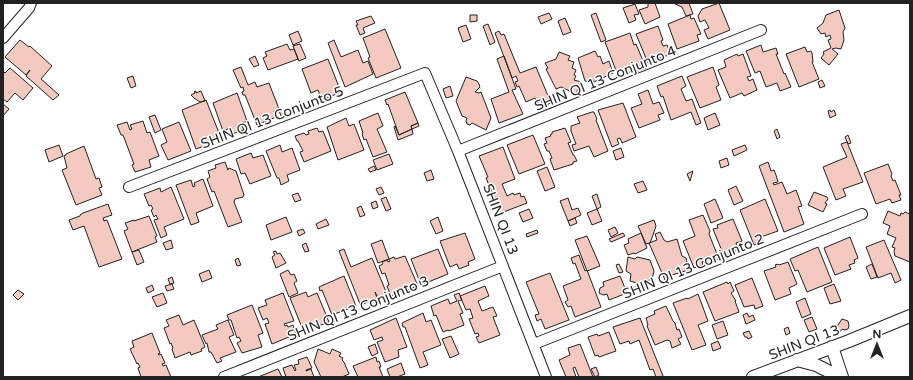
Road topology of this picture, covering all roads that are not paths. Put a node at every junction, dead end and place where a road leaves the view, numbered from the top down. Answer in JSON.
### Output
{"nodes":[{"id":1,"x":31,"y":3,"type":"edge"},
{"id":2,"x":761,"y":30,"type":"dead end"},
{"id":3,"x":3,"y":38,"type":"edge"},
{"id":4,"x":425,"y":73,"type":"joint"},
{"id":5,"x":458,"y":151,"type":"junction"},
{"id":6,"x":129,"y":186,"type":"dead end"},
{"id":7,"x":862,"y":214,"type":"dead end"},
{"id":8,"x":503,"y":266,"type":"junction"},
{"id":9,"x":910,"y":316,"type":"edge"},
{"id":10,"x":850,"y":341,"type":"junction"},
{"id":11,"x":534,"y":344,"type":"junction"},
{"id":12,"x":828,"y":349,"type":"junction"},
{"id":13,"x":797,"y":360,"type":"junction"},
{"id":14,"x":837,"y":374,"type":"edge"},
{"id":15,"x":224,"y":377,"type":"edge"},
{"id":16,"x":546,"y":377,"type":"edge"},
{"id":17,"x":753,"y":377,"type":"edge"}],
"edges":[{"from":1,"to":3,"type":"street"},
{"from":2,"to":5,"type":"street","name":"SHIN QI 13 Conjunto 4"},
{"from":4,"to":5,"type":"street","name":"SHIN QI 13"},
{"from":4,"to":6,"type":"street","name":"SHIN QI 13 Conjunto 5"},
{"from":5,"to":8,"type":"street","name":"SHIN QI 13"},
{"from":7,"to":11,"type":"street","name":"SHIN QI 13 Conjunto 2"},
{"from":8,"to":11,"type":"street","name":"SHIN QI 13"},
{"from":8,"to":15,"type":"street","name":"SHIN QI 13 Conjunto 3"},
{"from":9,"to":10,"type":"street","name":"SHIN QI 13"},
{"from":10,"to":12,"type":"street","name":"SHIN QI 13"},
{"from":10,"to":14,"type":"street"},
{"from":11,"to":16,"type":"street","name":"SHIN QI 13"},
{"from":12,"to":13,"type":"street","name":"SHIN QI 13"},
{"from":12,"to":14,"type":"street"},
{"from":13,"to":14,"type":"street"},
{"from":13,"to":17,"type":"street","name":"SHIN QI 13"}]}
